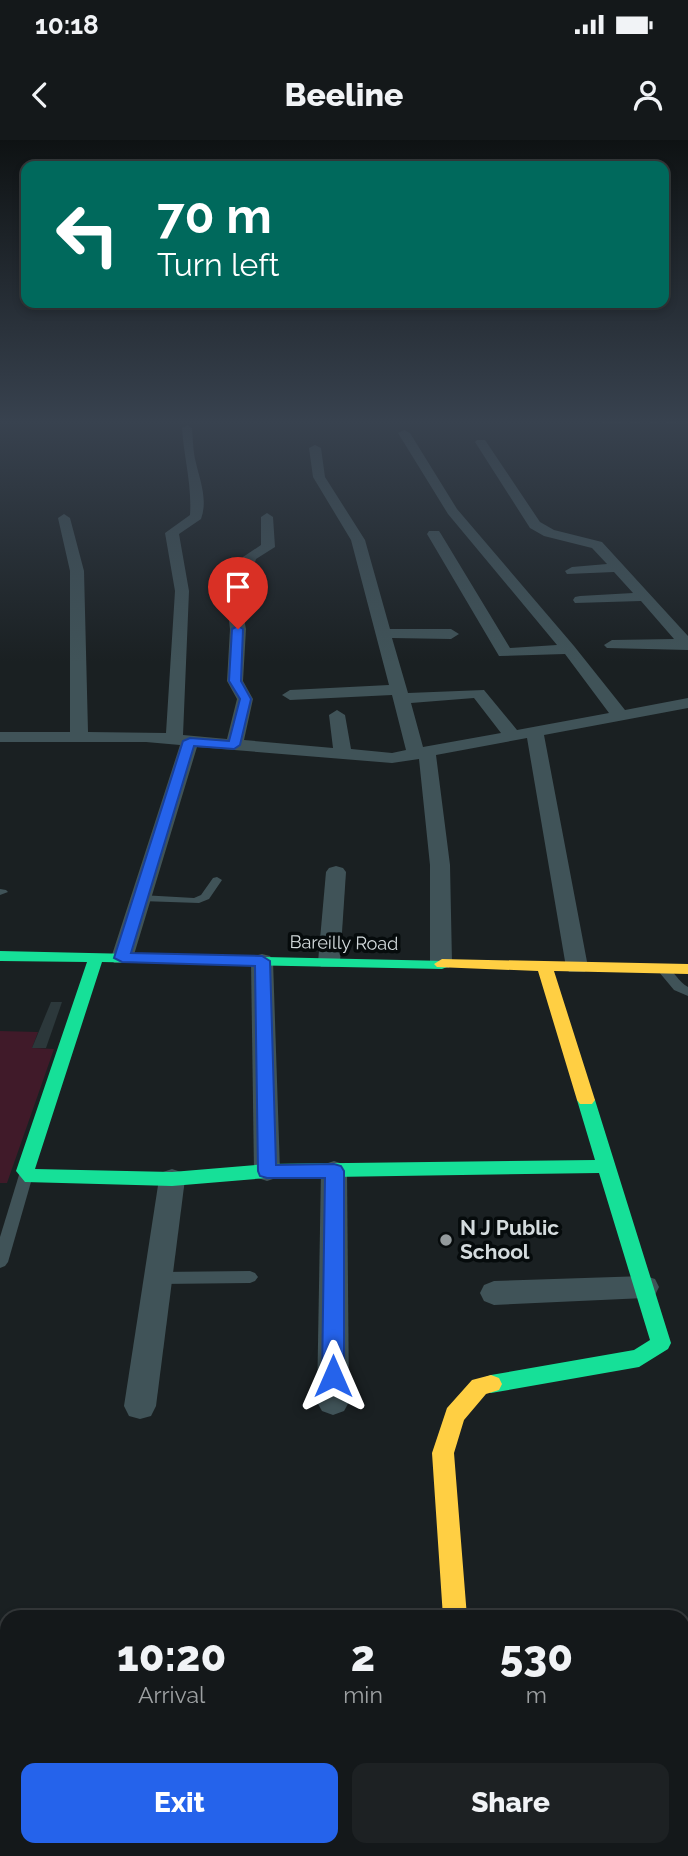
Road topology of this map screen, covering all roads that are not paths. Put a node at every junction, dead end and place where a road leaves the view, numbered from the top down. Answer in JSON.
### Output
{"nodes":[{"id":1,"x":197,"y":501,"type":"edge"},
{"id":2,"x":334,"y":501,"type":"edge"},
{"id":3,"x":445,"y":501,"type":"edge"},
{"id":4,"x":519,"y":501,"type":"edge"},
{"id":5,"x":267,"y":517,"type":"dead end"},
{"id":6,"x":64,"y":518,"type":"dead end"},
{"id":7,"x":434,"y":534,"type":"dead end"},
{"id":8,"x":617,"y":568,"type":"junction"},
{"id":9,"x":572,"y":571,"type":"dead end"},
{"id":10,"x":644,"y":597,"type":"junction"},
{"id":11,"x":580,"y":600,"type":"dead end"},
{"id":12,"x":383,"y":633,"type":"junction"},
{"id":13,"x":451,"y":634,"type":"dead end"},
{"id":14,"x":687,"y":644,"type":"edge"},
{"id":15,"x":612,"y":645,"type":"dead end"},
{"id":16,"x":569,"y":649,"type":"junction"},
{"id":17,"x":290,"y":695,"type":"dead end"},
{"id":18,"x":399,"y":695,"type":"junction"},
{"id":19,"x":688,"y":704,"type":"edge"},
{"id":20,"x":337,"y":715,"type":"dead end"},
{"id":21,"x":620,"y":715,"type":"junction"},
{"id":22,"x":535,"y":732,"type":"junction"},
{"id":23,"x":513,"y":736,"type":"junction"},
{"id":24,"x":0,"y":737,"type":"edge"},
{"id":25,"x":79,"y":737,"type":"junction"},
{"id":26,"x":182,"y":740,"type":"junction"},
{"id":27,"x":234,"y":745,"type":"junction"},
{"id":28,"x":343,"y":753,"type":"junction"},
{"id":29,"x":421,"y":754,"type":"junction"},
{"id":30,"x":336,"y":872,"type":"dead end"},
{"id":31,"x":217,"y":880,"type":"dead end"},
{"id":32,"x":141,"y":898,"type":"junction"},
{"id":33,"x":0,"y":956,"type":"edge"},
{"id":34,"x":96,"y":958,"type":"junction"},
{"id":35,"x":122,"y":958,"type":"junction"},
{"id":36,"x":262,"y":961,"type":"junction"},
{"id":37,"x":329,"y":962,"type":"junction"},
{"id":38,"x":441,"y":963,"type":"junction"},
{"id":39,"x":544,"y":965,"type":"junction"},
{"id":40,"x":577,"y":967,"type":"junction"},
{"id":41,"x":662,"y":969,"type":"junction"},
{"id":42,"x":688,"y":969,"type":"edge"},
{"id":43,"x":688,"y":992,"type":"edge"},
{"id":44,"x":607,"y":1166,"type":"junction"},
{"id":45,"x":267,"y":1171,"type":"junction"},
{"id":46,"x":334,"y":1171,"type":"junction"},
{"id":47,"x":26,"y":1175,"type":"junction"},
{"id":48,"x":172,"y":1179,"type":"junction"},
{"id":49,"x":0,"y":1262,"type":"edge"},
{"id":50,"x":250,"y":1277,"type":"dead end"},
{"id":51,"x":160,"y":1278,"type":"junction"},
{"id":52,"x":645,"y":1287,"type":"junction"},
{"id":53,"x":494,"y":1293,"type":"dead end"},
{"id":54,"x":333,"y":1402,"type":"dead end"},
{"id":55,"x":140,"y":1406,"type":"dead end"},
{"id":56,"x":454,"y":1610,"type":"edge"}],
"edges":[{"from":1,"to":26,"type":"street"},
{"from":2,"to":12,"type":"street"},
{"from":3,"to":16,"type":"street"},
{"from":4,"to":8,"type":"street"},
{"from":5,"to":27,"type":"street"},
{"from":6,"to":25,"type":"street"},
{"from":7,"to":16,"type":"street"},
{"from":8,"to":9,"type":"street"},
{"from":8,"to":10,"type":"street"},
{"from":10,"to":11,"type":"street"},
{"from":10,"to":14,"type":"street"},
{"from":12,"to":13,"type":"street"},
{"from":12,"to":18,"type":"street"},
{"from":14,"to":15,"type":"street"},
{"from":16,"to":21,"type":"street"},
{"from":17,"to":18,"type":"street"},
{"from":18,"to":23,"type":"street"},
{"from":18,"to":29,"type":"street"},
{"from":19,"to":21,"type":"street"},
{"from":20,"to":28,"type":"street"},
{"from":21,"to":22,"type":"street"},
{"from":22,"to":23,"type":"street"},
{"from":22,"to":40,"type":"street"},
{"from":23,"to":29,"type":"street"},
{"from":24,"to":25,"type":"street"},
{"from":25,"to":26,"type":"street"},
{"from":26,"to":27,"type":"street"},
{"from":26,"to":32,"type":"street"},
{"from":27,"to":28,"type":"street"},
{"from":28,"to":29,"type":"street"},
{"from":29,"to":38,"type":"street"},
{"from":30,"to":37,"type":"street"},
{"from":31,"to":32,"type":"lane"},
{"from":32,"to":35,"type":"street"},
{"from":33,"to":34,"type":"main road","name":"Bareilly Road"},
{"from":34,"to":35,"type":"main road","name":"Bareilly Road"},
{"from":34,"to":47,"type":"main road"},
{"from":35,"to":36,"type":"main road","name":"Bareilly Road"},
{"from":36,"to":37,"type":"main road","name":"Bareilly Road"},
{"from":36,"to":45,"type":"street"},
{"from":37,"to":38,"type":"main road","name":"Bareilly Road"},
{"from":38,"to":39,"type":"main road","name":"Bareilly Road"},
{"from":39,"to":40,"type":"main road","name":"Bareilly Road"},
{"from":39,"to":44,"type":"main road"},
{"from":40,"to":41,"type":"main road","name":"Bareilly Road"},
{"from":41,"to":42,"type":"main road","name":"Bareilly Road"},
{"from":41,"to":43,"type":"lane"},
{"from":44,"to":46,"type":"main road"},
{"from":44,"to":52,"type":"main road"},
{"from":45,"to":46,"type":"main road"},
{"from":45,"to":48,"type":"main road"},
{"from":46,"to":54,"type":"street"},
{"from":47,"to":48,"type":"main road"},
{"from":47,"to":49,"type":"lane"},
{"from":48,"to":51,"type":"street"},
{"from":50,"to":51,"type":"lane"},
{"from":51,"to":55,"type":"street"},
{"from":52,"to":53,"type":"street"},
{"from":52,"to":56,"type":"main road"}]}
